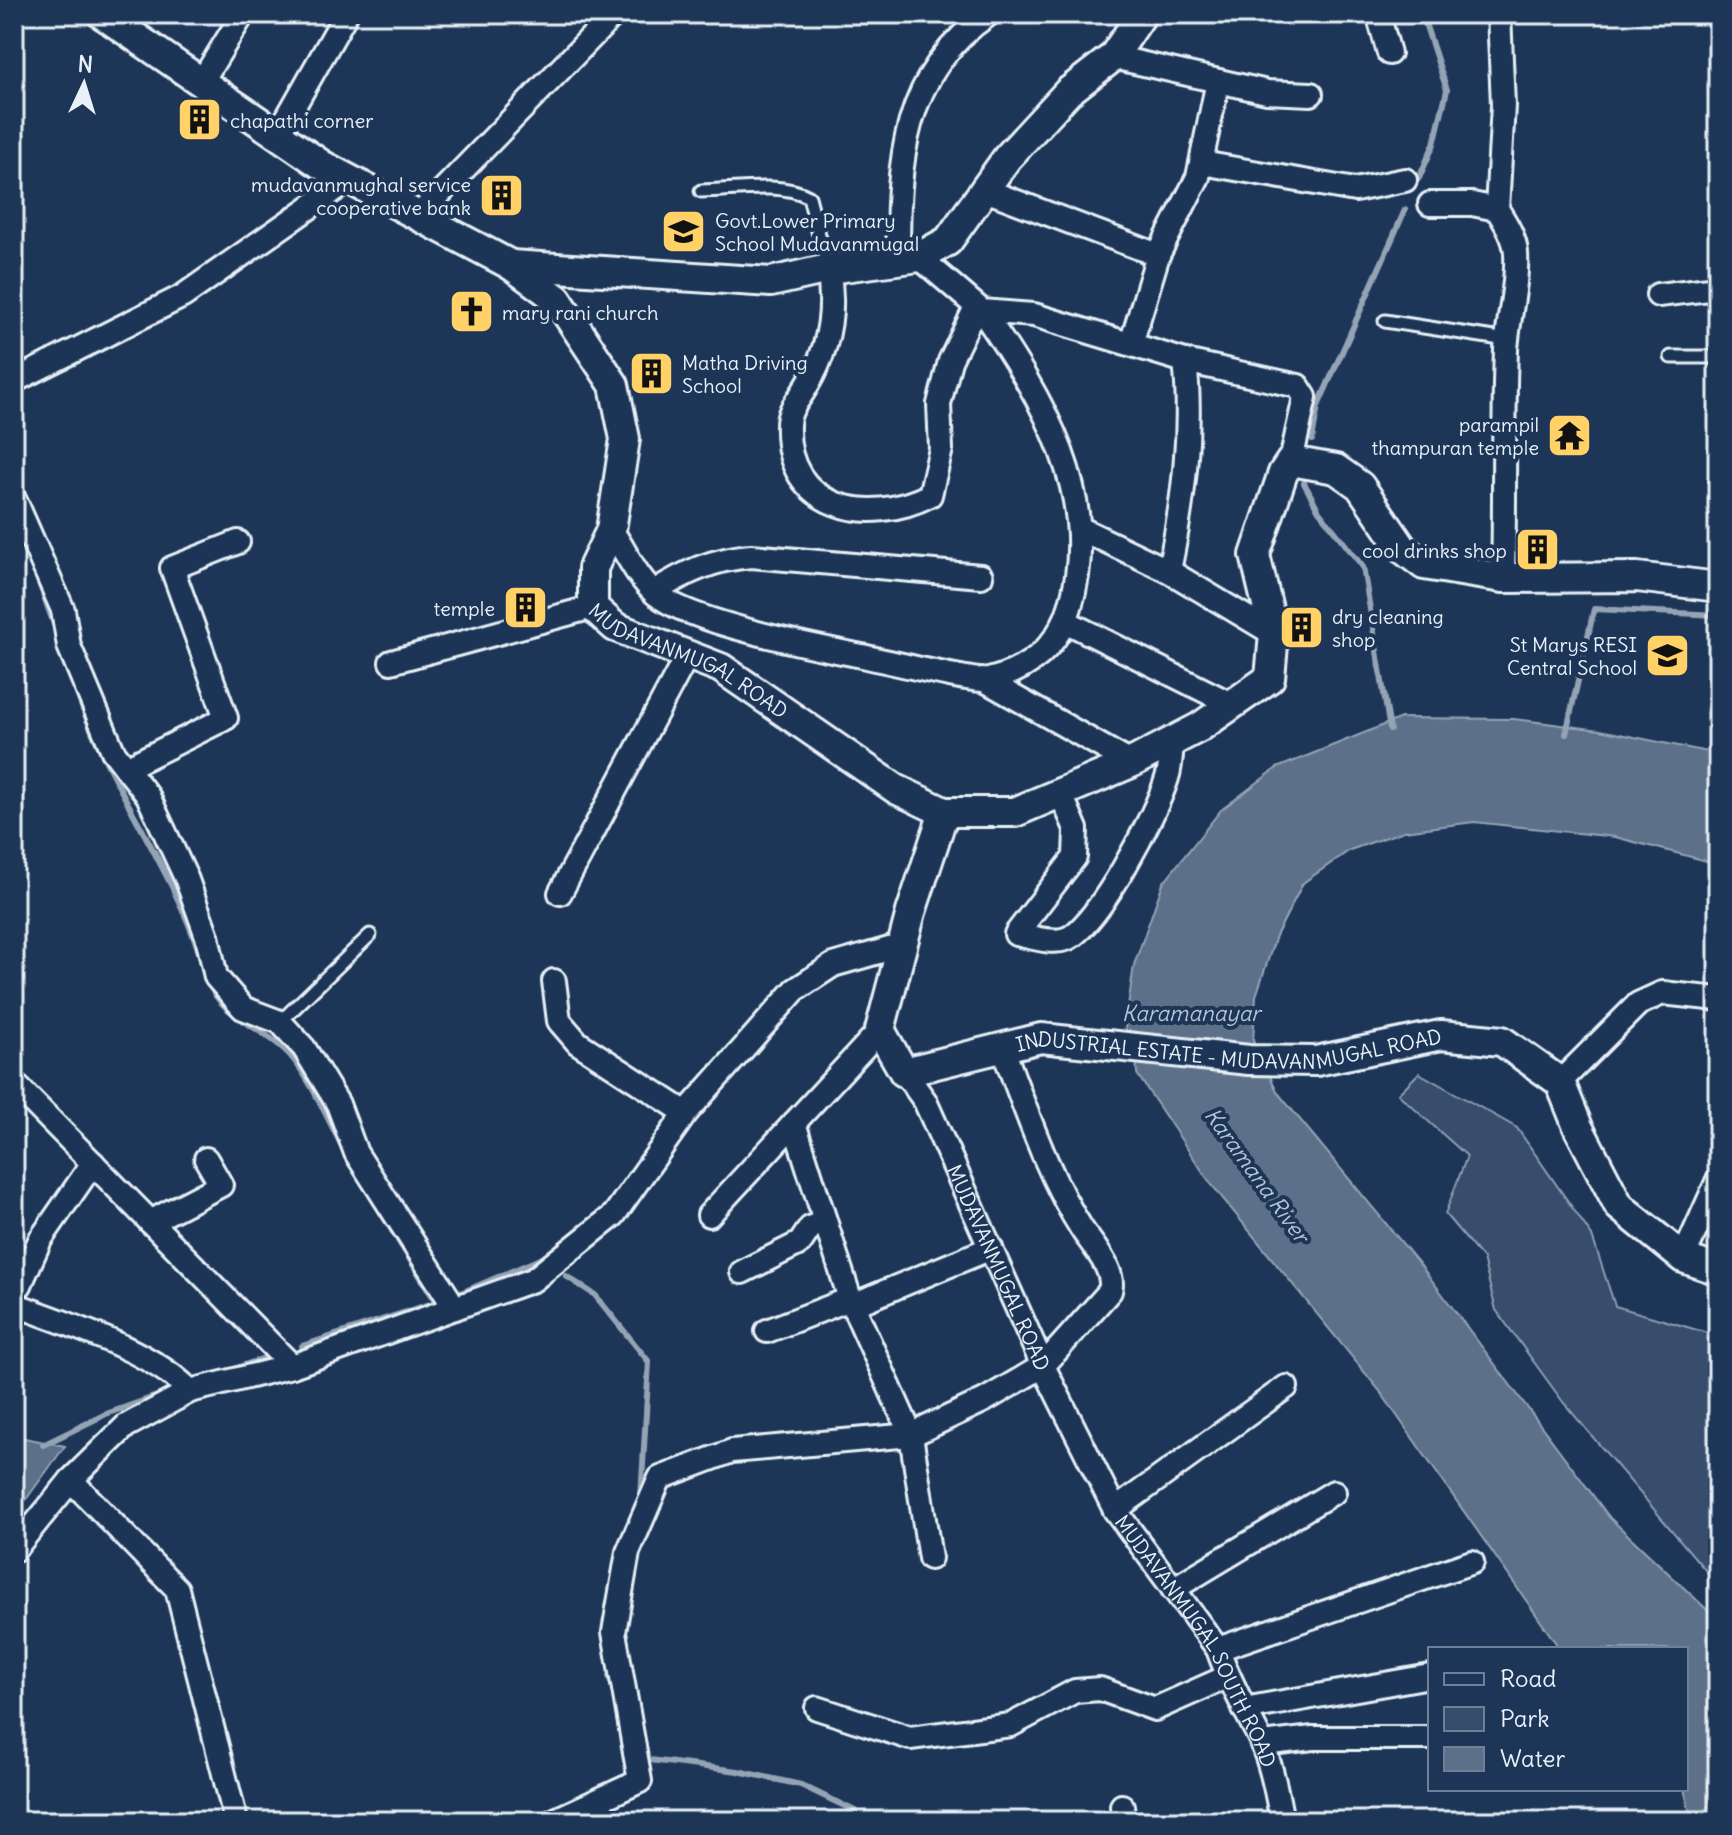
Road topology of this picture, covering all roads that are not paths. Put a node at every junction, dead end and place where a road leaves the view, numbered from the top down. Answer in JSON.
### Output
{"nodes":[{"id":1,"x":243,"y":14,"type":"edge"},
{"id":2,"x":346,"y":14,"type":"edge"},
{"id":3,"x":614,"y":14,"type":"edge"},
{"id":4,"x":989,"y":14,"type":"edge"},
{"id":5,"x":1142,"y":14,"type":"edge"},
{"id":6,"x":1378,"y":14,"type":"edge"},
{"id":7,"x":1499,"y":14,"type":"edge"},
{"id":8,"x":121,"y":19,"type":"edge"},
{"id":9,"x":1389,"y":53,"type":"dead end"},
{"id":10,"x":1113,"y":57,"type":"junction"},
{"id":11,"x":202,"y":81,"type":"junction"},
{"id":12,"x":1218,"y":81,"type":"junction"},
{"id":13,"x":1311,"y":94,"type":"dead end"},
{"id":14,"x":278,"y":134,"type":"junction"},
{"id":15,"x":1202,"y":163,"type":"junction"},
{"id":16,"x":350,"y":179,"type":"junction"},
{"id":17,"x":1405,"y":180,"type":"dead end"},
{"id":18,"x":985,"y":190,"type":"junction"},
{"id":19,"x":701,"y":191,"type":"dead end"},
{"id":20,"x":1430,"y":204,"type":"dead end"},
{"id":21,"x":1497,"y":209,"type":"junction"},
{"id":22,"x":418,"y":216,"type":"junction"},
{"id":23,"x":1158,"y":255,"type":"junction"},
{"id":24,"x":908,"y":259,"type":"junction"},
{"id":25,"x":511,"y":265,"type":"junction"},
{"id":26,"x":828,"y":269,"type":"junction"},
{"id":27,"x":1718,"y":288,"type":"edge"},
{"id":28,"x":1658,"y":295,"type":"dead end"},
{"id":29,"x":979,"y":309,"type":"junction"},
{"id":30,"x":1385,"y":321,"type":"dead end"},
{"id":31,"x":1507,"y":340,"type":"junction"},
{"id":32,"x":1131,"y":344,"type":"junction"},
{"id":33,"x":1671,"y":357,"type":"dead end"},
{"id":34,"x":1718,"y":357,"type":"edge"},
{"id":35,"x":1185,"y":361,"type":"junction"},
{"id":36,"x":14,"y":381,"type":"edge"},
{"id":37,"x":1291,"y":461,"type":"junction"},
{"id":38,"x":14,"y":498,"type":"edge"},
{"id":39,"x":1079,"y":528,"type":"junction"},
{"id":40,"x":611,"y":530,"type":"junction"},
{"id":41,"x":238,"y":542,"type":"dead end"},
{"id":42,"x":1169,"y":571,"type":"junction"},
{"id":43,"x":981,"y":576,"type":"dead end"},
{"id":44,"x":1503,"y":578,"type":"junction"},
{"id":45,"x":1718,"y":587,"type":"edge"},
{"id":46,"x":654,"y":592,"type":"junction"},
{"id":47,"x":593,"y":607,"type":"junction"},
{"id":48,"x":1065,"y":621,"type":"junction"},
{"id":49,"x":1274,"y":634,"type":"junction"},
{"id":50,"x":688,"y":654,"type":"junction"},
{"id":51,"x":391,"y":662,"type":"dead end"},
{"id":52,"x":986,"y":681,"type":"junction"},
{"id":53,"x":1233,"y":705,"type":"junction"},
{"id":54,"x":1172,"y":741,"type":"junction"},
{"id":55,"x":1131,"y":763,"type":"junction"},
{"id":56,"x":126,"y":768,"type":"junction"},
{"id":57,"x":1060,"y":792,"type":"junction"},
{"id":58,"x":944,"y":812,"type":"junction"},
{"id":59,"x":560,"y":893,"type":"dead end"},
{"id":60,"x":370,"y":935,"type":"dead end"},
{"id":61,"x":903,"y":945,"type":"junction"},
{"id":62,"x":554,"y":981,"type":"dead end"},
{"id":63,"x":1718,"y":999,"type":"edge"},
{"id":64,"x":280,"y":1022,"type":"junction"},
{"id":65,"x":880,"y":1030,"type":"junction"},
{"id":66,"x":1002,"y":1047,"type":"junction"},
{"id":67,"x":904,"y":1072,"type":"junction"},
{"id":68,"x":1560,"y":1082,"type":"junction"},
{"id":69,"x":14,"y":1083,"type":"edge"},
{"id":70,"x":686,"y":1113,"type":"junction"},
{"id":71,"x":794,"y":1123,"type":"junction"},
{"id":72,"x":206,"y":1159,"type":"dead end"},
{"id":73,"x":93,"y":1163,"type":"junction"},
{"id":74,"x":1718,"y":1180,"type":"edge"},
{"id":75,"x":709,"y":1215,"type":"dead end"},
{"id":76,"x":825,"y":1221,"type":"junction"},
{"id":77,"x":150,"y":1222,"type":"junction"},
{"id":78,"x":991,"y":1248,"type":"junction"},
{"id":79,"x":1683,"y":1258,"type":"junction"},
{"id":80,"x":1718,"y":1270,"type":"edge"},
{"id":81,"x":742,"y":1272,"type":"dead end"},
{"id":82,"x":14,"y":1289,"type":"edge"},
{"id":83,"x":852,"y":1302,"type":"junction"},
{"id":84,"x":14,"y":1304,"type":"edge"},
{"id":85,"x":455,"y":1308,"type":"junction"},
{"id":86,"x":767,"y":1331,"type":"dead end"},
{"id":87,"x":292,"y":1366,"type":"junction"},
{"id":88,"x":1043,"y":1366,"type":"junction"},
{"id":89,"x":1286,"y":1387,"type":"dead end"},
{"id":90,"x":190,"y":1391,"type":"junction"},
{"id":91,"x":911,"y":1435,"type":"junction"},
{"id":92,"x":1094,"y":1465,"type":"joint"},
{"id":93,"x":71,"y":1480,"type":"junction"},
{"id":94,"x":1334,"y":1492,"type":"dead end"},
{"id":95,"x":1115,"y":1510,"type":"junction"},
{"id":96,"x":14,"y":1550,"type":"edge"},
{"id":97,"x":930,"y":1558,"type":"dead end"},
{"id":98,"x":1472,"y":1562,"type":"dead end"},
{"id":99,"x":1173,"y":1589,"type":"junction"},
{"id":100,"x":1218,"y":1649,"type":"junction"},
{"id":101,"x":1428,"y":1676,"type":"edge"},
{"id":102,"x":1227,"y":1677,"type":"junction"},
{"id":103,"x":817,"y":1708,"type":"dead end"},
{"id":104,"x":1244,"y":1709,"type":"junction"},
{"id":105,"x":1428,"y":1738,"type":"edge"},
{"id":106,"x":1262,"y":1744,"type":"junction"},
{"id":107,"x":236,"y":1821,"type":"edge"},
{"id":108,"x":553,"y":1821,"type":"edge"},
{"id":109,"x":1282,"y":1821,"type":"edge"}],
"edges":[{"from":1,"to":11,"type":"street"},
{"from":2,"to":14,"type":"street"},
{"from":3,"to":22,"type":"street"},
{"from":4,"to":24,"type":"street"},
{"from":5,"to":10,"type":"street"},
{"from":6,"to":9,"type":"street"},
{"from":7,"to":21,"type":"street"},
{"from":8,"to":11,"type":"street","name":"MUDAVANMUGAL ROAD"},
{"from":10,"to":12,"type":"street"},
{"from":10,"to":18,"type":"street"},
{"from":11,"to":14,"type":"street","name":"MUDAVANMUGAL ROAD"},
{"from":12,"to":13,"type":"street"},
{"from":12,"to":15,"type":"street"},
{"from":14,"to":16,"type":"street","name":"MUDAVANMUGAL ROAD"},
{"from":15,"to":17,"type":"street"},
{"from":15,"to":23,"type":"street"},
{"from":16,"to":22,"type":"street","name":"MUDAVANMUGAL ROAD"},
{"from":16,"to":36,"type":"street"},
{"from":18,"to":23,"type":"street"},
{"from":18,"to":24,"type":"street"},
{"from":19,"to":26,"type":"lane"},
{"from":20,"to":21,"type":"street"},
{"from":21,"to":31,"type":"street"},
{"from":22,"to":25,"type":"street","name":"MUDAVANMUGAL ROAD"},
{"from":23,"to":32,"type":"street"},
{"from":24,"to":26,"type":"street"},
{"from":24,"to":29,"type":"street"},
{"from":25,"to":26,"type":"street"},
{"from":25,"to":40,"type":"street","name":"MUDAVANMUGAL ROAD"},
{"from":26,"to":29,"type":"street"},
{"from":27,"to":28,"type":"street"},
{"from":29,"to":32,"type":"street"},
{"from":29,"to":39,"type":"street"},
{"from":30,"to":31,"type":"lane"},
{"from":31,"to":44,"type":"street"},
{"from":32,"to":35,"type":"street"},
{"from":33,"to":34,"type":"lane"},
{"from":35,"to":37,"type":"street"},
{"from":35,"to":42,"type":"street"},
{"from":37,"to":44,"type":"street"},
{"from":37,"to":49,"type":"street","name":"MUDAVANMUGAL ROAD"},
{"from":38,"to":56,"type":"street"},
{"from":39,"to":42,"type":"street"},
{"from":39,"to":48,"type":"street"},
{"from":40,"to":46,"type":"street"},
{"from":40,"to":47,"type":"street","name":"MUDAVANMUGAL ROAD"},
{"from":41,"to":56,"type":"street"},
{"from":42,"to":49,"type":"street"},
{"from":43,"to":46,"type":"street"},
{"from":44,"to":45,"type":"street"},
{"from":46,"to":52,"type":"street"},
{"from":47,"to":50,"type":"street","name":"MUDAVANMUGAL ROAD"},
{"from":47,"to":51,"type":"street"},
{"from":48,"to":52,"type":"street"},
{"from":48,"to":53,"type":"street"},
{"from":49,"to":53,"type":"street","name":"MUDAVANMUGAL ROAD"},
{"from":50,"to":58,"type":"street","name":"MUDAVANMUGAL ROAD"},
{"from":50,"to":59,"type":"street"},
{"from":52,"to":55,"type":"street"},
{"from":53,"to":54,"type":"street","name":"MUDAVANMUGAL ROAD"},
{"from":54,"to":55,"type":"street","name":"MUDAVANMUGAL ROAD"},
{"from":54,"to":57,"type":"street"},
{"from":55,"to":57,"type":"street","name":"MUDAVANMUGAL ROAD"},
{"from":56,"to":64,"type":"street"},
{"from":57,"to":58,"type":"street","name":"MUDAVANMUGAL ROAD"},
{"from":58,"to":61,"type":"street"},
{"from":60,"to":64,"type":"lane"},
{"from":61,"to":65,"type":"street"},
{"from":61,"to":70,"type":"street"},
{"from":62,"to":70,"type":"street"},
{"from":63,"to":68,"type":"street"},
{"from":64,"to":85,"type":"street"},
{"from":65,"to":67,"type":"street"},
{"from":65,"to":71,"type":"street"},
{"from":66,"to":67,"type":"street","name":"INDUSTRIAL ESTATE - MUDAVANMUGAL ROAD"},
{"from":66,"to":68,"type":"street","name":"INDUSTRIAL ESTATE - MUDAVANMUGAL ROAD"},
{"from":66,"to":88,"type":"street"},
{"from":67,"to":78,"type":"street","name":"MUDAVANMUGAL ROAD"},
{"from":68,"to":79,"type":"street"},
{"from":69,"to":73,"type":"street"},
{"from":70,"to":85,"type":"street"},
{"from":71,"to":75,"type":"street"},
{"from":71,"to":76,"type":"street"},
{"from":72,"to":77,"type":"street"},
{"from":73,"to":77,"type":"street"},
{"from":73,"to":82,"type":"street"},
{"from":74,"to":79,"type":"street"},
{"from":76,"to":81,"type":"street"},
{"from":76,"to":83,"type":"street"},
{"from":77,"to":87,"type":"street"},
{"from":78,"to":83,"type":"street"},
{"from":78,"to":88,"type":"street","name":"MUDAVANMUGAL ROAD"},
{"from":79,"to":80,"type":"street"},
{"from":83,"to":86,"type":"street"},
{"from":83,"to":91,"type":"street"},
{"from":84,"to":90,"type":"street"},
{"from":85,"to":87,"type":"street"},
{"from":87,"to":90,"type":"street"},
{"from":88,"to":91,"type":"street"},
{"from":88,"to":92,"type":"street","name":"MUDAVANMUGAL ROAD"},
{"from":89,"to":95,"type":"street"},
{"from":90,"to":93,"type":"street"},
{"from":91,"to":97,"type":"street"},
{"from":91,"to":108,"type":"street"},
{"from":92,"to":95,"type":"street","name":"MUDAVANMUGAL SOUTH ROAD"},
{"from":93,"to":96,"type":"street"},
{"from":93,"to":107,"type":"street"},
{"from":94,"to":99,"type":"street"},
{"from":95,"to":99,"type":"street","name":"MUDAVANMUGAL SOUTH ROAD"},
{"from":98,"to":100,"type":"street"},
{"from":99,"to":100,"type":"street","name":"MUDAVANMUGAL SOUTH ROAD"},
{"from":100,"to":102,"type":"street","name":"MUDAVANMUGAL SOUTH ROAD"},
{"from":101,"to":104,"type":"street"},
{"from":102,"to":103,"type":"street"},
{"from":102,"to":104,"type":"street","name":"MUDAVANMUGAL SOUTH ROAD"},
{"from":104,"to":106,"type":"street","name":"MUDAVANMUGAL SOUTH ROAD"},
{"from":105,"to":106,"type":"street"},
{"from":106,"to":109,"type":"street","name":"MUDAVANMUGAL SOUTH ROAD"}]}
